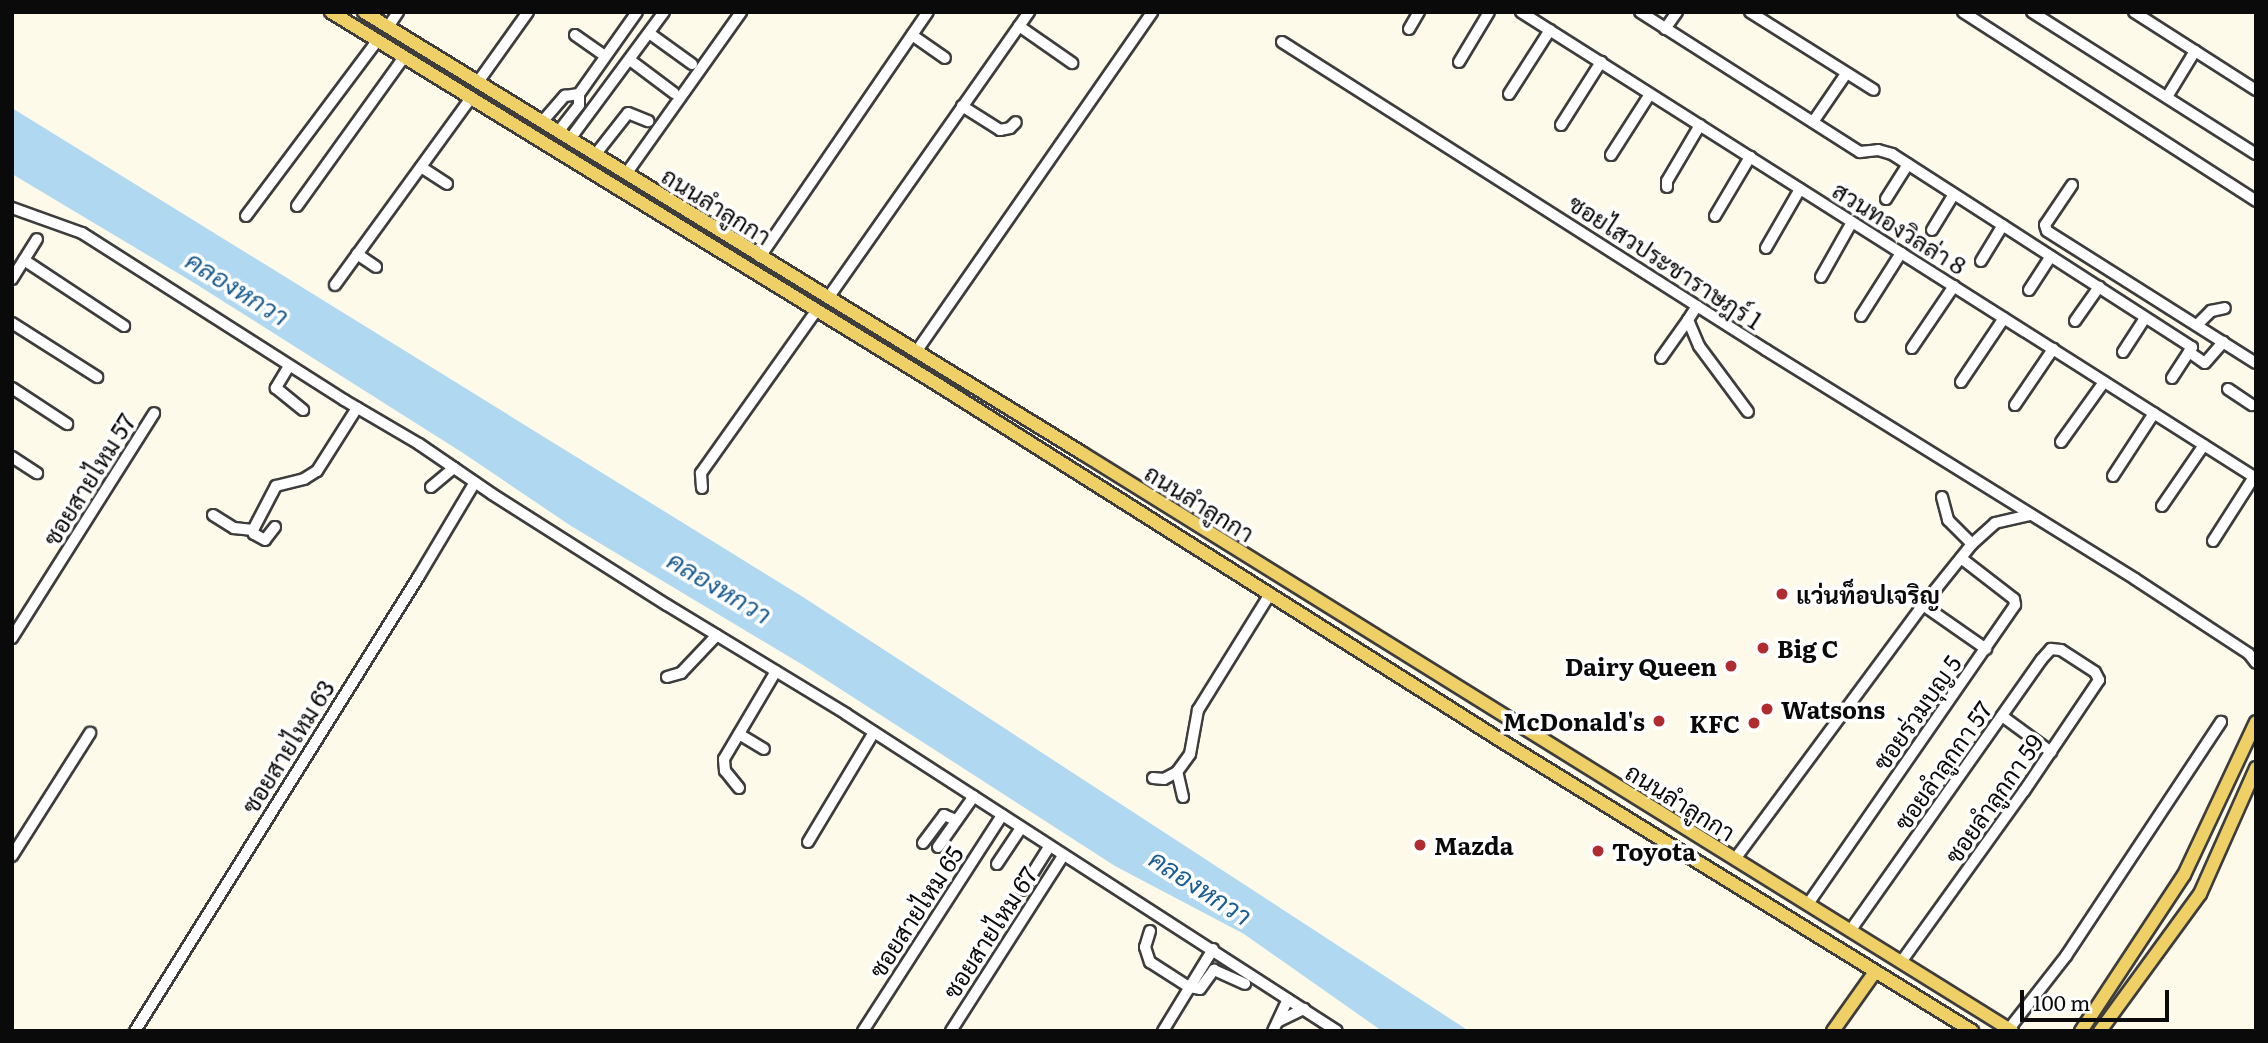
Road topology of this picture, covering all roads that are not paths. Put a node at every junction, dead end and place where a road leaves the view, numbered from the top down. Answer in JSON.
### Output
{"nodes":[{"id":1,"x":331,"y":12,"type":"edge"},
{"id":2,"x":364,"y":12,"type":"edge"},
{"id":3,"x":398,"y":12,"type":"edge"},
{"id":4,"x":528,"y":12,"type":"edge"},
{"id":5,"x":637,"y":12,"type":"edge"},
{"id":6,"x":664,"y":12,"type":"edge"},
{"id":7,"x":741,"y":12,"type":"edge"},
{"id":8,"x":928,"y":12,"type":"edge"},
{"id":9,"x":1029,"y":12,"type":"edge"},
{"id":10,"x":1152,"y":12,"type":"edge"},
{"id":11,"x":1419,"y":12,"type":"edge"},
{"id":12,"x":1489,"y":12,"type":"edge"},
{"id":13,"x":1521,"y":12,"type":"edge"},
{"id":14,"x":1640,"y":12,"type":"edge"},
{"id":15,"x":1677,"y":12,"type":"edge"},
{"id":16,"x":1750,"y":12,"type":"edge"},
{"id":17,"x":1963,"y":12,"type":"edge"},
{"id":18,"x":2134,"y":12,"type":"edge"},
{"id":19,"x":2037,"y":13,"type":"edge"},
{"id":20,"x":1019,"y":26,"type":"junction"},
{"id":21,"x":388,"y":27,"type":"junction"},
{"id":22,"x":1409,"y":29,"type":"dead end"},
{"id":23,"x":1665,"y":29,"type":"junction"},
{"id":24,"x":1550,"y":30,"type":"junction"},
{"id":25,"x":649,"y":33,"type":"junction"},
{"id":26,"x":575,"y":35,"type":"dead end"},
{"id":27,"x":912,"y":35,"type":"junction"},
{"id":28,"x":377,"y":41,"type":"junction"},
{"id":29,"x":1282,"y":42,"type":"dead end"},
{"id":30,"x":2195,"y":51,"type":"junction"},
{"id":31,"x":605,"y":56,"type":"junction"},
{"id":32,"x":404,"y":57,"type":"junction"},
{"id":33,"x":944,"y":58,"type":"dead end"},
{"id":34,"x":630,"y":60,"type":"junction"},
{"id":35,"x":1459,"y":62,"type":"dead end"},
{"id":36,"x":1601,"y":62,"type":"junction"},
{"id":37,"x":1072,"y":63,"type":"dead end"},
{"id":38,"x":692,"y":64,"type":"dead end"},
{"id":39,"x":1846,"y":74,"type":"junction"},
{"id":40,"x":478,"y":82,"type":"junction"},
{"id":41,"x":1874,"y":90,"type":"dead end"},
{"id":42,"x":2256,"y":90,"type":"edge"},
{"id":43,"x":674,"y":93,"type":"dead end"},
{"id":44,"x":579,"y":94,"type":"junction"},
{"id":45,"x":1509,"y":94,"type":"dead end"},
{"id":46,"x":1650,"y":94,"type":"junction"},
{"id":47,"x":2166,"y":97,"type":"junction"},
{"id":48,"x":471,"y":98,"type":"junction"},
{"id":49,"x":962,"y":106,"type":"junction"},
{"id":50,"x":648,"y":121,"type":"dead end"},
{"id":51,"x":542,"y":122,"type":"junction"},
{"id":52,"x":1016,"y":122,"type":"dead end"},
{"id":53,"x":1813,"y":122,"type":"junction"},
{"id":54,"x":1561,"y":125,"type":"dead end"},
{"id":55,"x":1700,"y":125,"type":"junction"},
{"id":56,"x":558,"y":132,"type":"junction"},
{"id":57,"x":570,"y":139,"type":"junction"},
{"id":58,"x":2256,"y":154,"type":"edge"},
{"id":59,"x":595,"y":155,"type":"junction"},
{"id":60,"x":1611,"y":155,"type":"dead end"},
{"id":61,"x":1750,"y":157,"type":"junction"},
{"id":62,"x":1908,"y":164,"type":"junction"},
{"id":63,"x":421,"y":167,"type":"junction"},
{"id":64,"x":626,"y":174,"type":"junction"},
{"id":65,"x":447,"y":184,"type":"dead end"},
{"id":66,"x":2072,"y":185,"type":"dead end"},
{"id":67,"x":1667,"y":187,"type":"dead end"},
{"id":68,"x":1800,"y":189,"type":"junction"},
{"id":69,"x":1954,"y":194,"type":"junction"},
{"id":70,"x":1886,"y":199,"type":"dead end"},
{"id":71,"x":2256,"y":201,"type":"edge"},
{"id":72,"x":297,"y":206,"type":"dead end"},
{"id":73,"x":12,"y":208,"type":"edge"},
{"id":74,"x":246,"y":216,"type":"dead end"},
{"id":75,"x":1714,"y":216,"type":"dead end"},
{"id":76,"x":1852,"y":222,"type":"junction"},
{"id":77,"x":2003,"y":225,"type":"junction"},
{"id":78,"x":1932,"y":230,"type":"dead end"},
{"id":79,"x":37,"y":239,"type":"dead end"},
{"id":80,"x":1766,"y":248,"type":"dead end"},
{"id":81,"x":1901,"y":253,"type":"junction"},
{"id":82,"x":357,"y":254,"type":"junction"},
{"id":83,"x":2050,"y":256,"type":"junction"},
{"id":84,"x":760,"y":257,"type":"junction"},
{"id":85,"x":24,"y":260,"type":"junction"},
{"id":86,"x":1981,"y":261,"type":"dead end"},
{"id":87,"x":376,"y":267,"type":"dead end"},
{"id":88,"x":1821,"y":277,"type":"dead end"},
{"id":89,"x":12,"y":279,"type":"edge"},
{"id":90,"x":335,"y":285,"type":"dead end"},
{"id":91,"x":1954,"y":286,"type":"junction"},
{"id":92,"x":2099,"y":287,"type":"junction"},
{"id":93,"x":2029,"y":290,"type":"dead end"},
{"id":94,"x":828,"y":298,"type":"junction"},
{"id":95,"x":1697,"y":306,"type":"junction"},
{"id":96,"x":2225,"y":308,"type":"dead end"},
{"id":97,"x":816,"y":311,"type":"junction"},
{"id":98,"x":1861,"y":316,"type":"dead end"},
{"id":99,"x":2004,"y":318,"type":"junction"},
{"id":100,"x":2146,"y":318,"type":"junction"},
{"id":101,"x":1688,"y":320,"type":"junction"},
{"id":102,"x":2076,"y":321,"type":"dead end"},
{"id":103,"x":12,"y":323,"type":"edge"},
{"id":104,"x":2197,"y":325,"type":"junction"},
{"id":105,"x":124,"y":326,"type":"dead end"},
{"id":106,"x":2222,"y":342,"type":"junction"},
{"id":107,"x":1912,"y":348,"type":"dead end"},
{"id":108,"x":2053,"y":349,"type":"junction"},
{"id":109,"x":916,"y":352,"type":"junction"},
{"id":110,"x":2123,"y":352,"type":"dead end"},
{"id":111,"x":2189,"y":352,"type":"junction"},
{"id":112,"x":1661,"y":358,"type":"dead end"},
{"id":113,"x":2256,"y":363,"type":"edge"},
{"id":114,"x":289,"y":366,"type":"junction"},
{"id":115,"x":97,"y":377,"type":"dead end"},
{"id":116,"x":2172,"y":379,"type":"dead end"},
{"id":117,"x":1961,"y":382,"type":"dead end"},
{"id":118,"x":2104,"y":382,"type":"junction"},
{"id":119,"x":12,"y":388,"type":"edge"},
{"id":120,"x":2228,"y":389,"type":"dead end"},
{"id":121,"x":2254,"y":404,"type":"edge"},
{"id":122,"x":2015,"y":405,"type":"dead end"},
{"id":123,"x":357,"y":408,"type":"junction"},
{"id":124,"x":303,"y":410,"type":"dead end"},
{"id":125,"x":1748,"y":412,"type":"dead end"},
{"id":126,"x":153,"y":413,"type":"dead end"},
{"id":127,"x":2154,"y":413,"type":"junction"},
{"id":128,"x":67,"y":424,"type":"dead end"},
{"id":129,"x":2061,"y":442,"type":"dead end"},
{"id":130,"x":2204,"y":445,"type":"junction"},
{"id":131,"x":12,"y":457,"type":"edge"},
{"id":132,"x":454,"y":468,"type":"junction"},
{"id":133,"x":37,"y":473,"type":"dead end"},
{"id":134,"x":2113,"y":476,"type":"dead end"},
{"id":135,"x":2255,"y":477,"type":"edge"},
{"id":136,"x":475,"y":482,"type":"junction"},
{"id":137,"x":431,"y":487,"type":"dead end"},
{"id":138,"x":702,"y":488,"type":"dead end"},
{"id":139,"x":1942,"y":497,"type":"dead end"},
{"id":140,"x":2162,"y":506,"type":"dead end"},
{"id":141,"x":213,"y":515,"type":"dead end"},
{"id":142,"x":2029,"y":515,"type":"junction"},
{"id":143,"x":275,"y":527,"type":"dead end"},
{"id":144,"x":253,"y":530,"type":"junction"},
{"id":145,"x":2213,"y":541,"type":"dead end"},
{"id":146,"x":1972,"y":544,"type":"junction"},
{"id":147,"x":1961,"y":558,"type":"junction"},
{"id":148,"x":1270,"y":594,"type":"junction"},
{"id":149,"x":1923,"y":604,"type":"junction"},
{"id":150,"x":717,"y":635,"type":"junction"},
{"id":151,"x":12,"y":638,"type":"edge"},
{"id":152,"x":1986,"y":649,"type":"junction"},
{"id":153,"x":2253,"y":657,"type":"edge"},
{"id":154,"x":2078,"y":661,"type":"joint"},
{"id":155,"x":776,"y":671,"type":"junction"},
{"id":156,"x":667,"y":677,"type":"dead end"},
{"id":157,"x":2002,"y":716,"type":"junction"},
{"id":158,"x":2221,"y":722,"type":"dead end"},
{"id":159,"x":2256,"y":722,"type":"edge"},
{"id":160,"x":874,"y":732,"type":"junction"},
{"id":161,"x":90,"y":733,"type":"dead end"},
{"id":162,"x":739,"y":734,"type":"junction"},
{"id":163,"x":764,"y":749,"type":"dead end"},
{"id":164,"x":2051,"y":752,"type":"junction"},
{"id":165,"x":2256,"y":768,"type":"edge"},
{"id":166,"x":1177,"y":772,"type":"junction"},
{"id":167,"x":1153,"y":778,"type":"dead end"},
{"id":168,"x":739,"y":788,"type":"dead end"},
{"id":169,"x":974,"y":796,"type":"junction"},
{"id":170,"x":1182,"y":797,"type":"dead end"},
{"id":171,"x":1002,"y":815,"type":"junction"},
{"id":172,"x":956,"y":820,"type":"junction"},
{"id":173,"x":1021,"y":828,"type":"junction"},
{"id":174,"x":808,"y":842,"type":"dead end"},
{"id":175,"x":923,"y":843,"type":"dead end"},
{"id":176,"x":937,"y":847,"type":"dead end"},
{"id":177,"x":1049,"y":847,"type":"junction"},
{"id":178,"x":12,"y":856,"type":"edge"},
{"id":179,"x":1063,"y":856,"type":"junction"},
{"id":180,"x":1735,"y":859,"type":"junction"},
{"id":181,"x":997,"y":864,"type":"dead end"},
{"id":182,"x":1022,"y":890,"type":"dead end"},
{"id":183,"x":1808,"y":904,"type":"junction"},
{"id":184,"x":1150,"y":931,"type":"dead end"},
{"id":185,"x":1850,"y":931,"type":"junction"},
{"id":186,"x":1213,"y":949,"type":"junction"},
{"id":187,"x":1901,"y":962,"type":"junction"},
{"id":188,"x":1875,"y":972,"type":"junction"},
{"id":189,"x":1245,"y":984,"type":"dead end"},
{"id":190,"x":1189,"y":988,"type":"junction"},
{"id":191,"x":1288,"y":999,"type":"junction"},
{"id":192,"x":1304,"y":1009,"type":"junction"},
{"id":193,"x":1276,"y":1026,"type":"edge"},
{"id":194,"x":2011,"y":1030,"type":"edge"},
{"id":195,"x":135,"y":1031,"type":"edge"},
{"id":196,"x":863,"y":1031,"type":"edge"},
{"id":197,"x":951,"y":1031,"type":"edge"},
{"id":198,"x":1163,"y":1031,"type":"edge"},
{"id":199,"x":1337,"y":1031,"type":"edge"},
{"id":200,"x":1833,"y":1031,"type":"edge"},
{"id":201,"x":1972,"y":1031,"type":"edge"},
{"id":202,"x":2081,"y":1031,"type":"edge"},
{"id":203,"x":2100,"y":1031,"type":"edge"}],
"edges":[{"from":1,"to":28,"type":"main road","name":"ถนนลำลูกกา"},
{"from":2,"to":21,"type":"main road","name":"ถนนลำลูกกา"},
{"from":3,"to":21,"type":"street"},
{"from":4,"to":40,"type":"street"},
{"from":5,"to":31,"type":"street"},
{"from":6,"to":25,"type":"street"},
{"from":7,"to":64,"type":"street"},
{"from":8,"to":27,"type":"street"},
{"from":9,"to":20,"type":"street"},
{"from":10,"to":109,"type":"street"},
{"from":11,"to":22,"type":"street"},
{"from":12,"to":35,"type":"street"},
{"from":13,"to":24,"type":"street","name":"สวนทองวิลล่า 8"},
{"from":14,"to":23,"type":"street"},
{"from":15,"to":23,"type":"street"},
{"from":16,"to":39,"type":"street"},
{"from":17,"to":71,"type":"street"},
{"from":18,"to":30,"type":"street"},
{"from":19,"to":47,"type":"street"},
{"from":20,"to":37,"type":"street"},
{"from":20,"to":49,"type":"street"},
{"from":21,"to":40,"type":"main road","name":"ถนนลำลูกกา"},
{"from":23,"to":53,"type":"street"},
{"from":24,"to":36,"type":"street","name":"สวนทองวิลล่า 8"},
{"from":24,"to":45,"type":"street"},
{"from":25,"to":34,"type":"street"},
{"from":25,"to":38,"type":"street"},
{"from":26,"to":31,"type":"street"},
{"from":27,"to":33,"type":"street"},
{"from":27,"to":84,"type":"street"},
{"from":28,"to":32,"type":"main road","name":"ถนนลำลูกกา"},
{"from":28,"to":74,"type":"street"},
{"from":29,"to":95,"type":"street","name":"ซอยไสวประชาราษฎร์ 1"},
{"from":30,"to":42,"type":"street"},
{"from":30,"to":47,"type":"street"},
{"from":31,"to":44,"type":"street"},
{"from":32,"to":48,"type":"main road","name":"ถนนลำลูกกา"},
{"from":32,"to":72,"type":"street"},
{"from":34,"to":43,"type":"street"},
{"from":34,"to":57,"type":"street"},
{"from":36,"to":46,"type":"street","name":"สวนทองวิลล่า 8"},
{"from":36,"to":54,"type":"street"},
{"from":39,"to":41,"type":"street"},
{"from":39,"to":53,"type":"street"},
{"from":40,"to":51,"type":"main road","name":"ถนนลำลูกกา"},
{"from":44,"to":51,"type":"street"},
{"from":44,"to":56,"type":"street"},
{"from":46,"to":55,"type":"street","name":"สวนทองวิลล่า 8"},
{"from":46,"to":60,"type":"street"},
{"from":47,"to":58,"type":"street"},
{"from":48,"to":63,"type":"street"},
{"from":48,"to":97,"type":"main road","name":"ถนนลำลูกกา"},
{"from":49,"to":52,"type":"street"},
{"from":49,"to":94,"type":"street"},
{"from":50,"to":59,"type":"street"},
{"from":51,"to":56,"type":"main road","name":"ถนนลำลูกกา"},
{"from":53,"to":62,"type":"street"},
{"from":55,"to":61,"type":"street","name":"สวนทองวิลล่า 8"},
{"from":55,"to":67,"type":"street"},
{"from":56,"to":57,"type":"main road","name":"ถนนลำลูกกา"},
{"from":57,"to":59,"type":"main road","name":"ถนนลำลูกกา"},
{"from":59,"to":64,"type":"main road","name":"ถนนลำลูกกา"},
{"from":61,"to":68,"type":"street","name":"สวนทองวิลล่า 8"},
{"from":61,"to":75,"type":"street"},
{"from":62,"to":69,"type":"street"},
{"from":62,"to":70,"type":"street"},
{"from":63,"to":65,"type":"street"},
{"from":63,"to":82,"type":"street"},
{"from":64,"to":84,"type":"main road","name":"ถนนลำลูกกา"},
{"from":66,"to":104,"type":"street"},
{"from":68,"to":76,"type":"street","name":"สวนทองวิลล่า 8"},
{"from":68,"to":80,"type":"street"},
{"from":69,"to":77,"type":"street"},
{"from":69,"to":78,"type":"street"},
{"from":73,"to":114,"type":"street"},
{"from":76,"to":81,"type":"street","name":"สวนทองวิลล่า 8"},
{"from":76,"to":88,"type":"street"},
{"from":77,"to":83,"type":"street"},
{"from":77,"to":86,"type":"street"},
{"from":79,"to":85,"type":"street"},
{"from":81,"to":91,"type":"street","name":"สวนทองวิลล่า 8"},
{"from":81,"to":98,"type":"street"},
{"from":82,"to":87,"type":"street"},
{"from":82,"to":90,"type":"street"},
{"from":83,"to":92,"type":"street"},
{"from":83,"to":93,"type":"street"},
{"from":84,"to":94,"type":"main road","name":"ถนนลำลูกกา"},
{"from":85,"to":89,"type":"street"},
{"from":85,"to":105,"type":"street"},
{"from":91,"to":99,"type":"street","name":"สวนทองวิลล่า 8"},
{"from":91,"to":107,"type":"street"},
{"from":92,"to":100,"type":"street"},
{"from":92,"to":102,"type":"street"},
{"from":94,"to":109,"type":"main road","name":"ถนนลำลูกกา"},
{"from":95,"to":101,"type":"street"},
{"from":95,"to":142,"type":"street","name":"ซอยไสวประชาราษฎร์ 1"},
{"from":96,"to":104,"type":"street"},
{"from":97,"to":138,"type":"street"},
{"from":97,"to":148,"type":"main road","name":"ถนนลำลูกกา"},
{"from":99,"to":108,"type":"street","name":"สวนทองวิลล่า 8"},
{"from":99,"to":117,"type":"street"},
{"from":100,"to":110,"type":"street"},
{"from":100,"to":111,"type":"street"},
{"from":101,"to":112,"type":"street"},
{"from":101,"to":125,"type":"street"},
{"from":103,"to":115,"type":"street"},
{"from":104,"to":106,"type":"street"},
{"from":106,"to":111,"type":"street"},
{"from":106,"to":113,"type":"street"},
{"from":108,"to":118,"type":"street","name":"สวนทองวิลล่า 8"},
{"from":108,"to":122,"type":"street"},
{"from":109,"to":180,"type":"main road","name":"ถนนลำลูกกา"},
{"from":111,"to":116,"type":"street"},
{"from":114,"to":123,"type":"street"},
{"from":114,"to":124,"type":"street"},
{"from":118,"to":127,"type":"street","name":"สวนทองวิลล่า 8"},
{"from":118,"to":129,"type":"street"},
{"from":119,"to":128,"type":"street"},
{"from":120,"to":121,"type":"street"},
{"from":123,"to":132,"type":"street"},
{"from":123,"to":144,"type":"street"},
{"from":126,"to":151,"type":"street","name":"ซอยสายไหม 57"},
{"from":127,"to":130,"type":"street","name":"สวนทองวิลล่า 8"},
{"from":127,"to":134,"type":"street"},
{"from":130,"to":135,"type":"street","name":"สวนทองวิลล่า 8"},
{"from":130,"to":140,"type":"street"},
{"from":131,"to":133,"type":"street"},
{"from":132,"to":136,"type":"street"},
{"from":132,"to":137,"type":"street"},
{"from":135,"to":145,"type":"street"},
{"from":136,"to":150,"type":"street"},
{"from":136,"to":195,"type":"street","name":"ซอยสายไหม 63"},
{"from":139,"to":146,"type":"street"},
{"from":141,"to":144,"type":"street"},
{"from":142,"to":146,"type":"street"},
{"from":142,"to":153,"type":"street","name":"ซอยไสวประชาราษฎร์ 1"},
{"from":143,"to":144,"type":"street"},
{"from":146,"to":147,"type":"street"},
{"from":147,"to":149,"type":"street"},
{"from":147,"to":152,"type":"street","name":"ซอยร่วมบุญ 5"},
{"from":148,"to":166,"type":"street"},
{"from":148,"to":188,"type":"main road","name":"ถนนลำลูกกา"},
{"from":149,"to":152,"type":"street"},
{"from":149,"to":180,"type":"street"},
{"from":150,"to":155,"type":"street"},
{"from":150,"to":156,"type":"street"},
{"from":152,"to":183,"type":"street","name":"ซอยร่วมบุญ 5"},
{"from":154,"to":157,"type":"street","name":"ซอยลำลูกกา 57"},
{"from":154,"to":164,"type":"street","name":"ซอยลำลูกกา 59"},
{"from":155,"to":160,"type":"street"},
{"from":155,"to":162,"type":"street"},
{"from":157,"to":164,"type":"street"},
{"from":157,"to":185,"type":"street","name":"ซอยลำลูกกา 57"},
{"from":158,"to":194,"type":"street"},
{"from":159,"to":202,"type":"main road"},
{"from":160,"to":169,"type":"street"},
{"from":160,"to":174,"type":"street"},
{"from":161,"to":178,"type":"street"},
{"from":162,"to":163,"type":"street"},
{"from":162,"to":168,"type":"street"},
{"from":164,"to":187,"type":"street","name":"ซอยลำลูกกา 59"},
{"from":165,"to":203,"type":"main road"},
{"from":166,"to":167,"type":"street"},
{"from":166,"to":170,"type":"street"},
{"from":169,"to":171,"type":"street"},
{"from":169,"to":172,"type":"street"},
{"from":171,"to":173,"type":"street"},
{"from":171,"to":196,"type":"street","name":"ซอยสายไหม 65"},
{"from":172,"to":175,"type":"street"},
{"from":172,"to":176,"type":"street"},
{"from":173,"to":177,"type":"street"},
{"from":173,"to":181,"type":"street"},
{"from":177,"to":179,"type":"street"},
{"from":177,"to":182,"type":"street"},
{"from":179,"to":186,"type":"street"},
{"from":179,"to":197,"type":"street","name":"ซอยสายไหม 67"},
{"from":180,"to":183,"type":"main road","name":"ถนนลำลูกกา"},
{"from":183,"to":185,"type":"main road","name":"ถนนลำลูกกา"},
{"from":184,"to":190,"type":"street"},
{"from":185,"to":187,"type":"main road","name":"ถนนลำลูกกา"},
{"from":186,"to":190,"type":"street"},
{"from":186,"to":191,"type":"street"},
{"from":187,"to":194,"type":"main road","name":"ถนนลำลูกกา"},
{"from":188,"to":200,"type":"main road"},
{"from":188,"to":201,"type":"main road","name":"ถนนลำลูกกา"},
{"from":189,"to":190,"type":"street"},
{"from":190,"to":198,"type":"street"},
{"from":191,"to":192,"type":"street"},
{"from":191,"to":193,"type":"street"},
{"from":192,"to":193,"type":"street"},
{"from":192,"to":199,"type":"street"}]}
